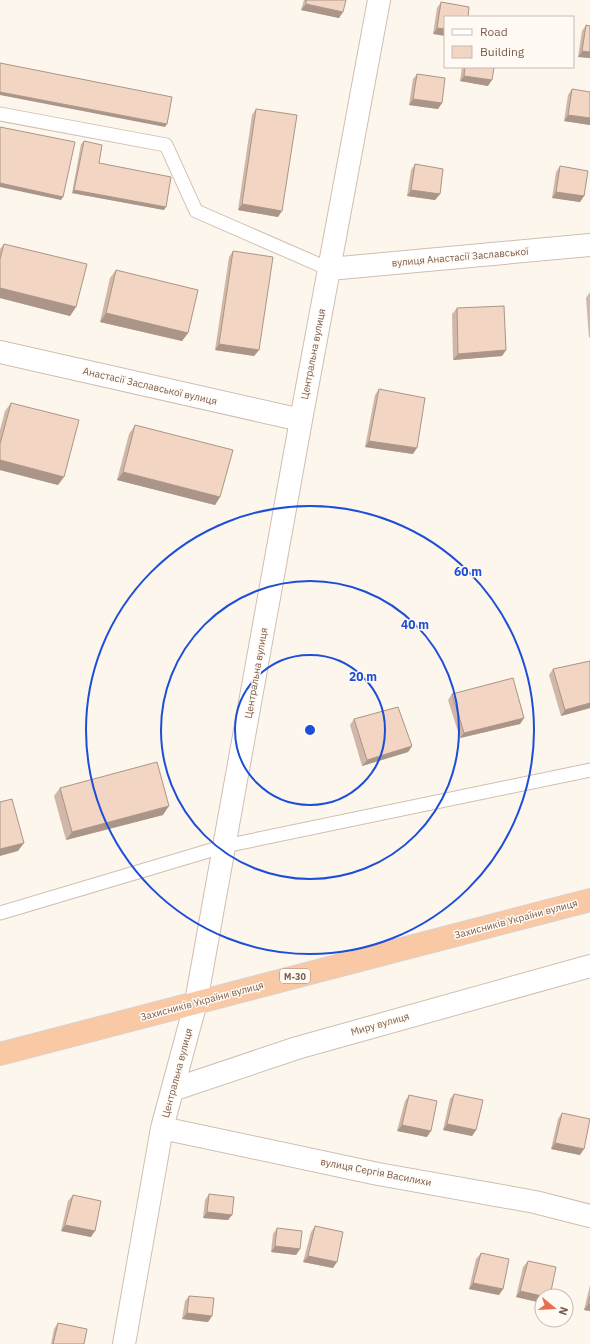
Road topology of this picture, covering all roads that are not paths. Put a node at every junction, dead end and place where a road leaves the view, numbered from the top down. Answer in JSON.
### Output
{"nodes":[{"id":1,"x":379,"y":0,"type":"edge"},
{"id":2,"x":0,"y":114,"type":"edge"},
{"id":3,"x":590,"y":245,"type":"edge"},
{"id":4,"x":329,"y":269,"type":"junction"},
{"id":5,"x":0,"y":352,"type":"edge"},
{"id":6,"x":301,"y":420,"type":"junction"},
{"id":7,"x":590,"y":770,"type":"edge"},
{"id":8,"x":225,"y":846,"type":"junction"},
{"id":9,"x":590,"y":900,"type":"edge"},
{"id":10,"x":0,"y":913,"type":"edge"},
{"id":11,"x":590,"y":966,"type":"edge"},
{"id":12,"x":196,"y":1002,"type":"junction"},
{"id":13,"x":0,"y":1054,"type":"edge"},
{"id":14,"x":172,"y":1090,"type":"junction"},
{"id":15,"x":162,"y":1128,"type":"junction"},
{"id":16,"x":590,"y":1216,"type":"edge"},
{"id":17,"x":124,"y":1344,"type":"edge"}],
"edges":[{"from":1,"to":4,"type":"street","name":"Центральна вулиця"},
{"from":2,"to":4,"type":"lane"},
{"from":3,"to":4,"type":"street","name":"вулиця Анастасії Заславської"},
{"from":4,"to":6,"type":"street","name":"Центральна вулиця"},
{"from":5,"to":6,"type":"street","name":"Анастасії Заславської вулиця"},
{"from":6,"to":8,"type":"street","name":"Центральна вулиця"},
{"from":7,"to":8,"type":"lane"},
{"from":8,"to":10,"type":"lane"},
{"from":8,"to":12,"type":"street","name":"Центральна вулиця"},
{"from":9,"to":12,"type":"highway","name":"Захисників України вулиця","number":"М-30"},
{"from":11,"to":14,"type":"street","name":"Миру вулиця"},
{"from":12,"to":13,"type":"highway","name":"Захисників України вулиця","number":"М-30"},
{"from":12,"to":14,"type":"street","name":"Центральна вулиця"},
{"from":14,"to":15,"type":"street","name":"Центральна вулиця"},
{"from":15,"to":16,"type":"street","name":"вулиця Сергія Василихи"},
{"from":15,"to":17,"type":"street","name":"Центральна вулиця"}]}
